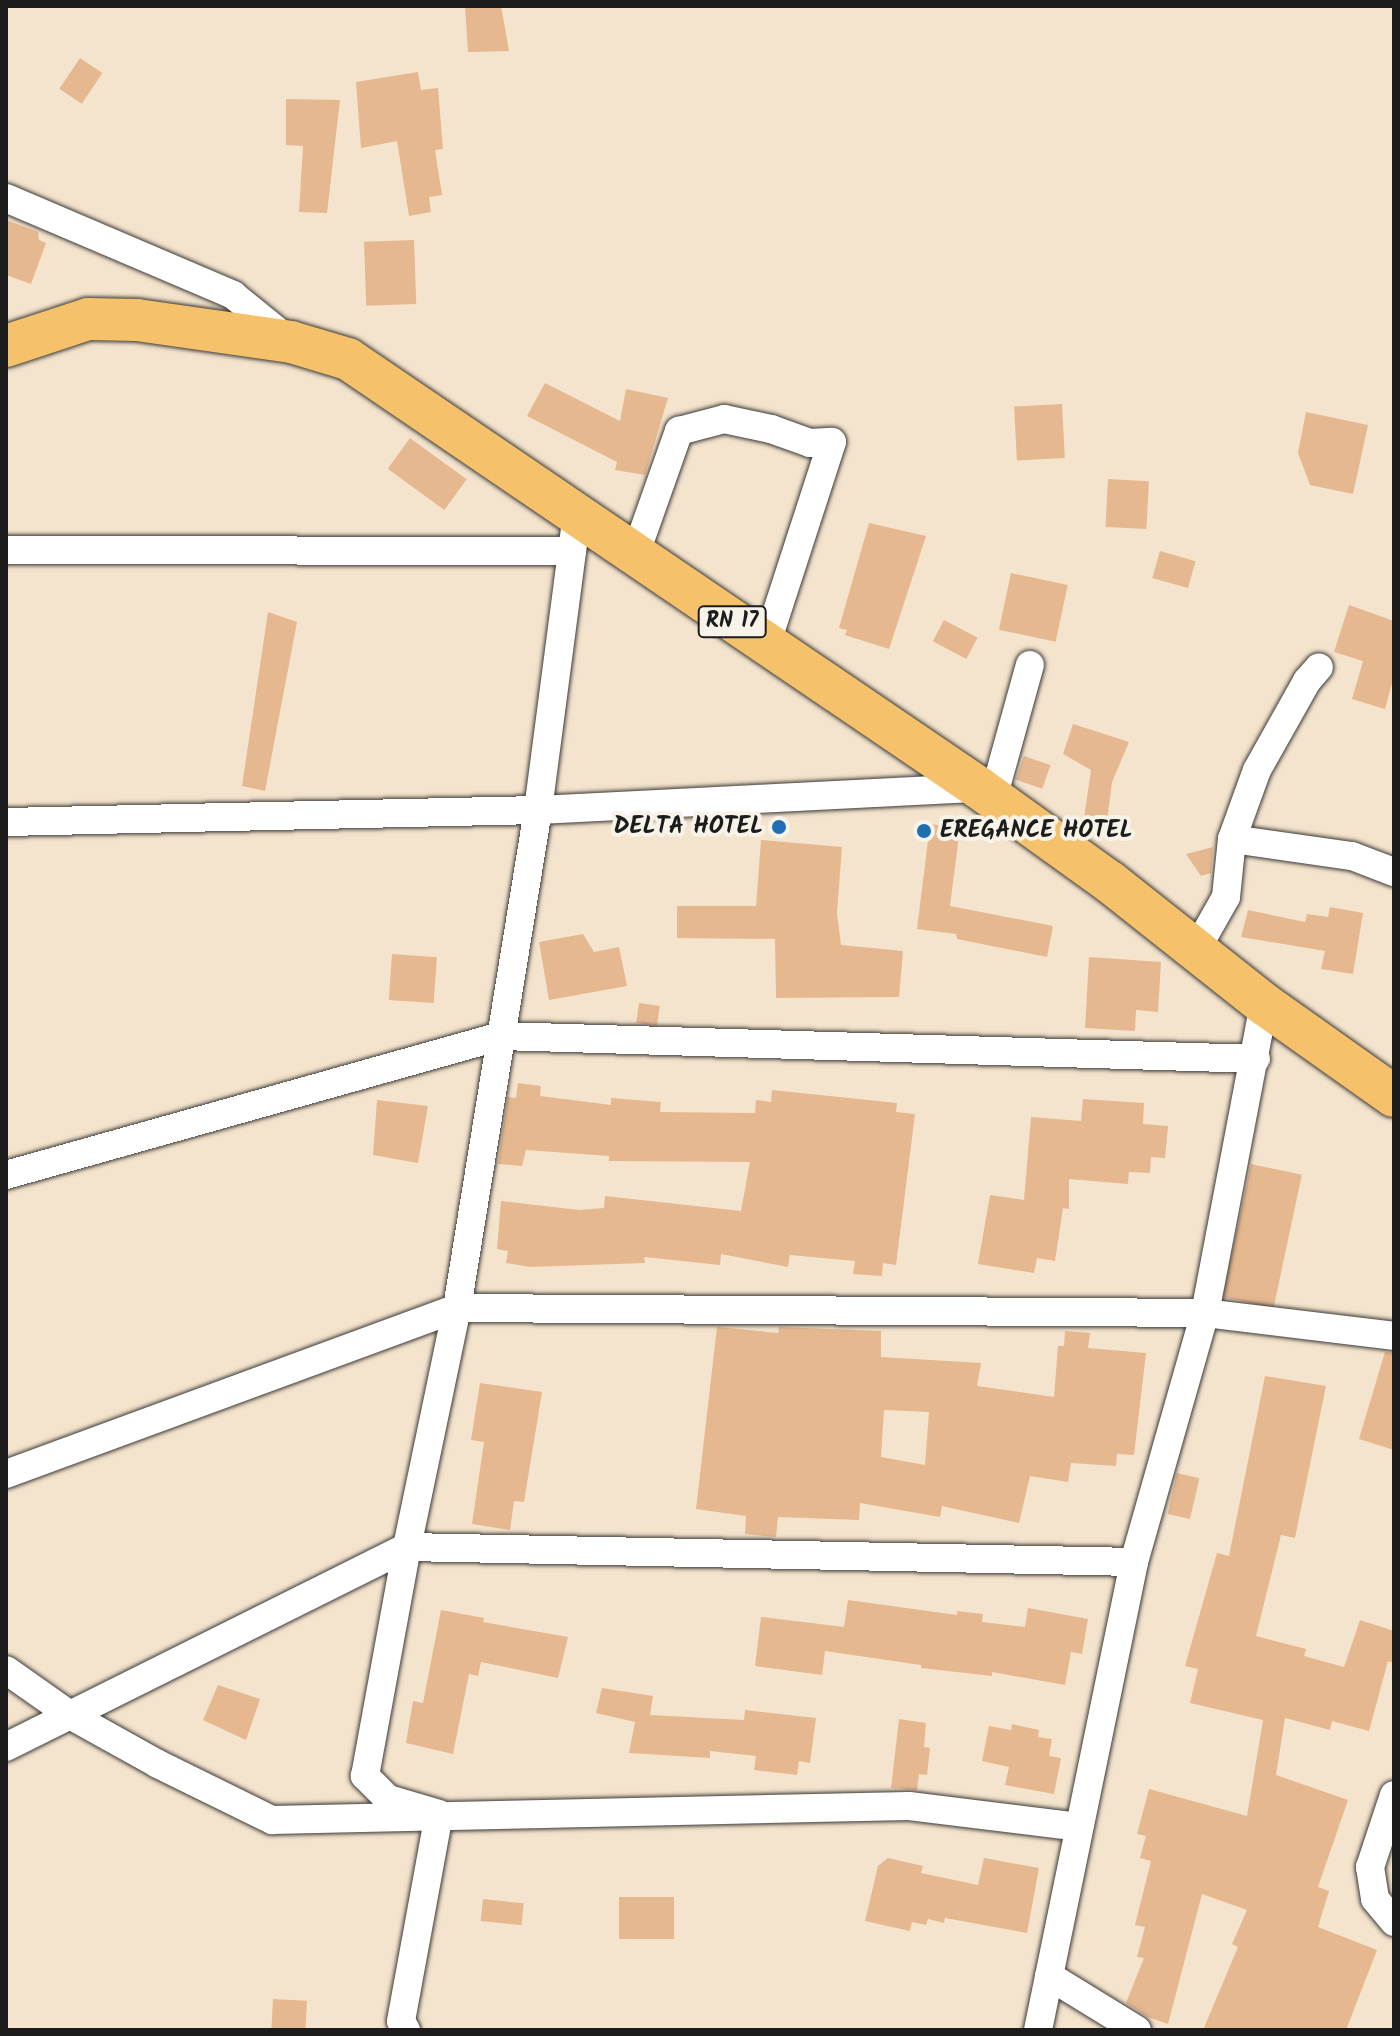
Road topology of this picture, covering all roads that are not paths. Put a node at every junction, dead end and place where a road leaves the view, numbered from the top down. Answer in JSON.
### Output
{"nodes":[{"id":1,"x":6,"y":198,"type":"edge"},
{"id":2,"x":291,"y":342,"type":"junction"},
{"id":3,"x":6,"y":346,"type":"edge"},
{"id":4,"x":574,"y":532,"type":"junction"},
{"id":5,"x":6,"y":550,"type":"edge"},
{"id":6,"x":635,"y":555,"type":"junction"},
{"id":7,"x":766,"y":645,"type":"junction"},
{"id":8,"x":1030,"y":665,"type":"dead end"},
{"id":9,"x":1319,"y":667,"type":"dead end"},
{"id":10,"x":986,"y":793,"type":"junction"},
{"id":11,"x":538,"y":810,"type":"junction"},
{"id":12,"x":6,"y":822,"type":"edge"},
{"id":13,"x":1232,"y":839,"type":"junction"},
{"id":14,"x":1394,"y":872,"type":"edge"},
{"id":15,"x":1196,"y":950,"type":"junction"},
{"id":16,"x":1264,"y":1004,"type":"junction"},
{"id":17,"x":501,"y":1036,"type":"junction"},
{"id":18,"x":1256,"y":1059,"type":"junction"},
{"id":19,"x":1394,"y":1096,"type":"edge"},
{"id":20,"x":6,"y":1175,"type":"edge"},
{"id":21,"x":457,"y":1308,"type":"junction"},
{"id":22,"x":1205,"y":1313,"type":"junction"},
{"id":23,"x":1394,"y":1336,"type":"edge"},
{"id":24,"x":6,"y":1474,"type":"edge"},
{"id":25,"x":407,"y":1547,"type":"junction"},
{"id":26,"x":1134,"y":1562,"type":"junction"},
{"id":27,"x":6,"y":1670,"type":"edge"},
{"id":28,"x":70,"y":1715,"type":"junction"},
{"id":29,"x":6,"y":1747,"type":"edge"},
{"id":30,"x":1394,"y":1795,"type":"edge"},
{"id":31,"x":439,"y":1814,"type":"junction"},
{"id":32,"x":1079,"y":1827,"type":"junction"},
{"id":33,"x":1394,"y":1922,"type":"edge"},
{"id":34,"x":1049,"y":1976,"type":"junction"},
{"id":35,"x":406,"y":2030,"type":"edge"},
{"id":36,"x":1038,"y":2030,"type":"edge"},
{"id":37,"x":1137,"y":2030,"type":"edge"}],
"edges":[{"from":1,"to":2,"type":"street"},
{"from":2,"to":3,"type":"main road","number":"RN 17"},
{"from":2,"to":4,"type":"main road","number":"RN 17"},
{"from":4,"to":5,"type":"street"},
{"from":4,"to":6,"type":"main road","number":"RN 17"},
{"from":4,"to":11,"type":"street"},
{"from":6,"to":7,"type":"main road","number":"RN 17"},
{"from":6,"to":7,"type":"street"},
{"from":7,"to":10,"type":"main road","number":"RN 17"},
{"from":8,"to":10,"type":"street"},
{"from":9,"to":13,"type":"street"},
{"from":10,"to":11,"type":"street"},
{"from":10,"to":15,"type":"main road","number":"RN 17"},
{"from":11,"to":12,"type":"street"},
{"from":11,"to":17,"type":"street"},
{"from":13,"to":14,"type":"street"},
{"from":13,"to":15,"type":"street"},
{"from":15,"to":16,"type":"main road","number":"RN 17"},
{"from":16,"to":18,"type":"street"},
{"from":16,"to":19,"type":"main road","number":"RN 17"},
{"from":17,"to":18,"type":"street"},
{"from":17,"to":20,"type":"street"},
{"from":17,"to":21,"type":"street"},
{"from":18,"to":22,"type":"street"},
{"from":21,"to":22,"type":"street"},
{"from":21,"to":24,"type":"street"},
{"from":21,"to":25,"type":"street"},
{"from":22,"to":23,"type":"street"},
{"from":22,"to":26,"type":"street"},
{"from":25,"to":26,"type":"street"},
{"from":25,"to":28,"type":"street"},
{"from":25,"to":31,"type":"street"},
{"from":26,"to":32,"type":"street"},
{"from":27,"to":28,"type":"street"},
{"from":28,"to":29,"type":"street"},
{"from":28,"to":31,"type":"street"},
{"from":30,"to":33,"type":"street"},
{"from":31,"to":32,"type":"street"},
{"from":31,"to":35,"type":"street"},
{"from":32,"to":34,"type":"street"},
{"from":34,"to":36,"type":"street"},
{"from":34,"to":37,"type":"street"}]}
